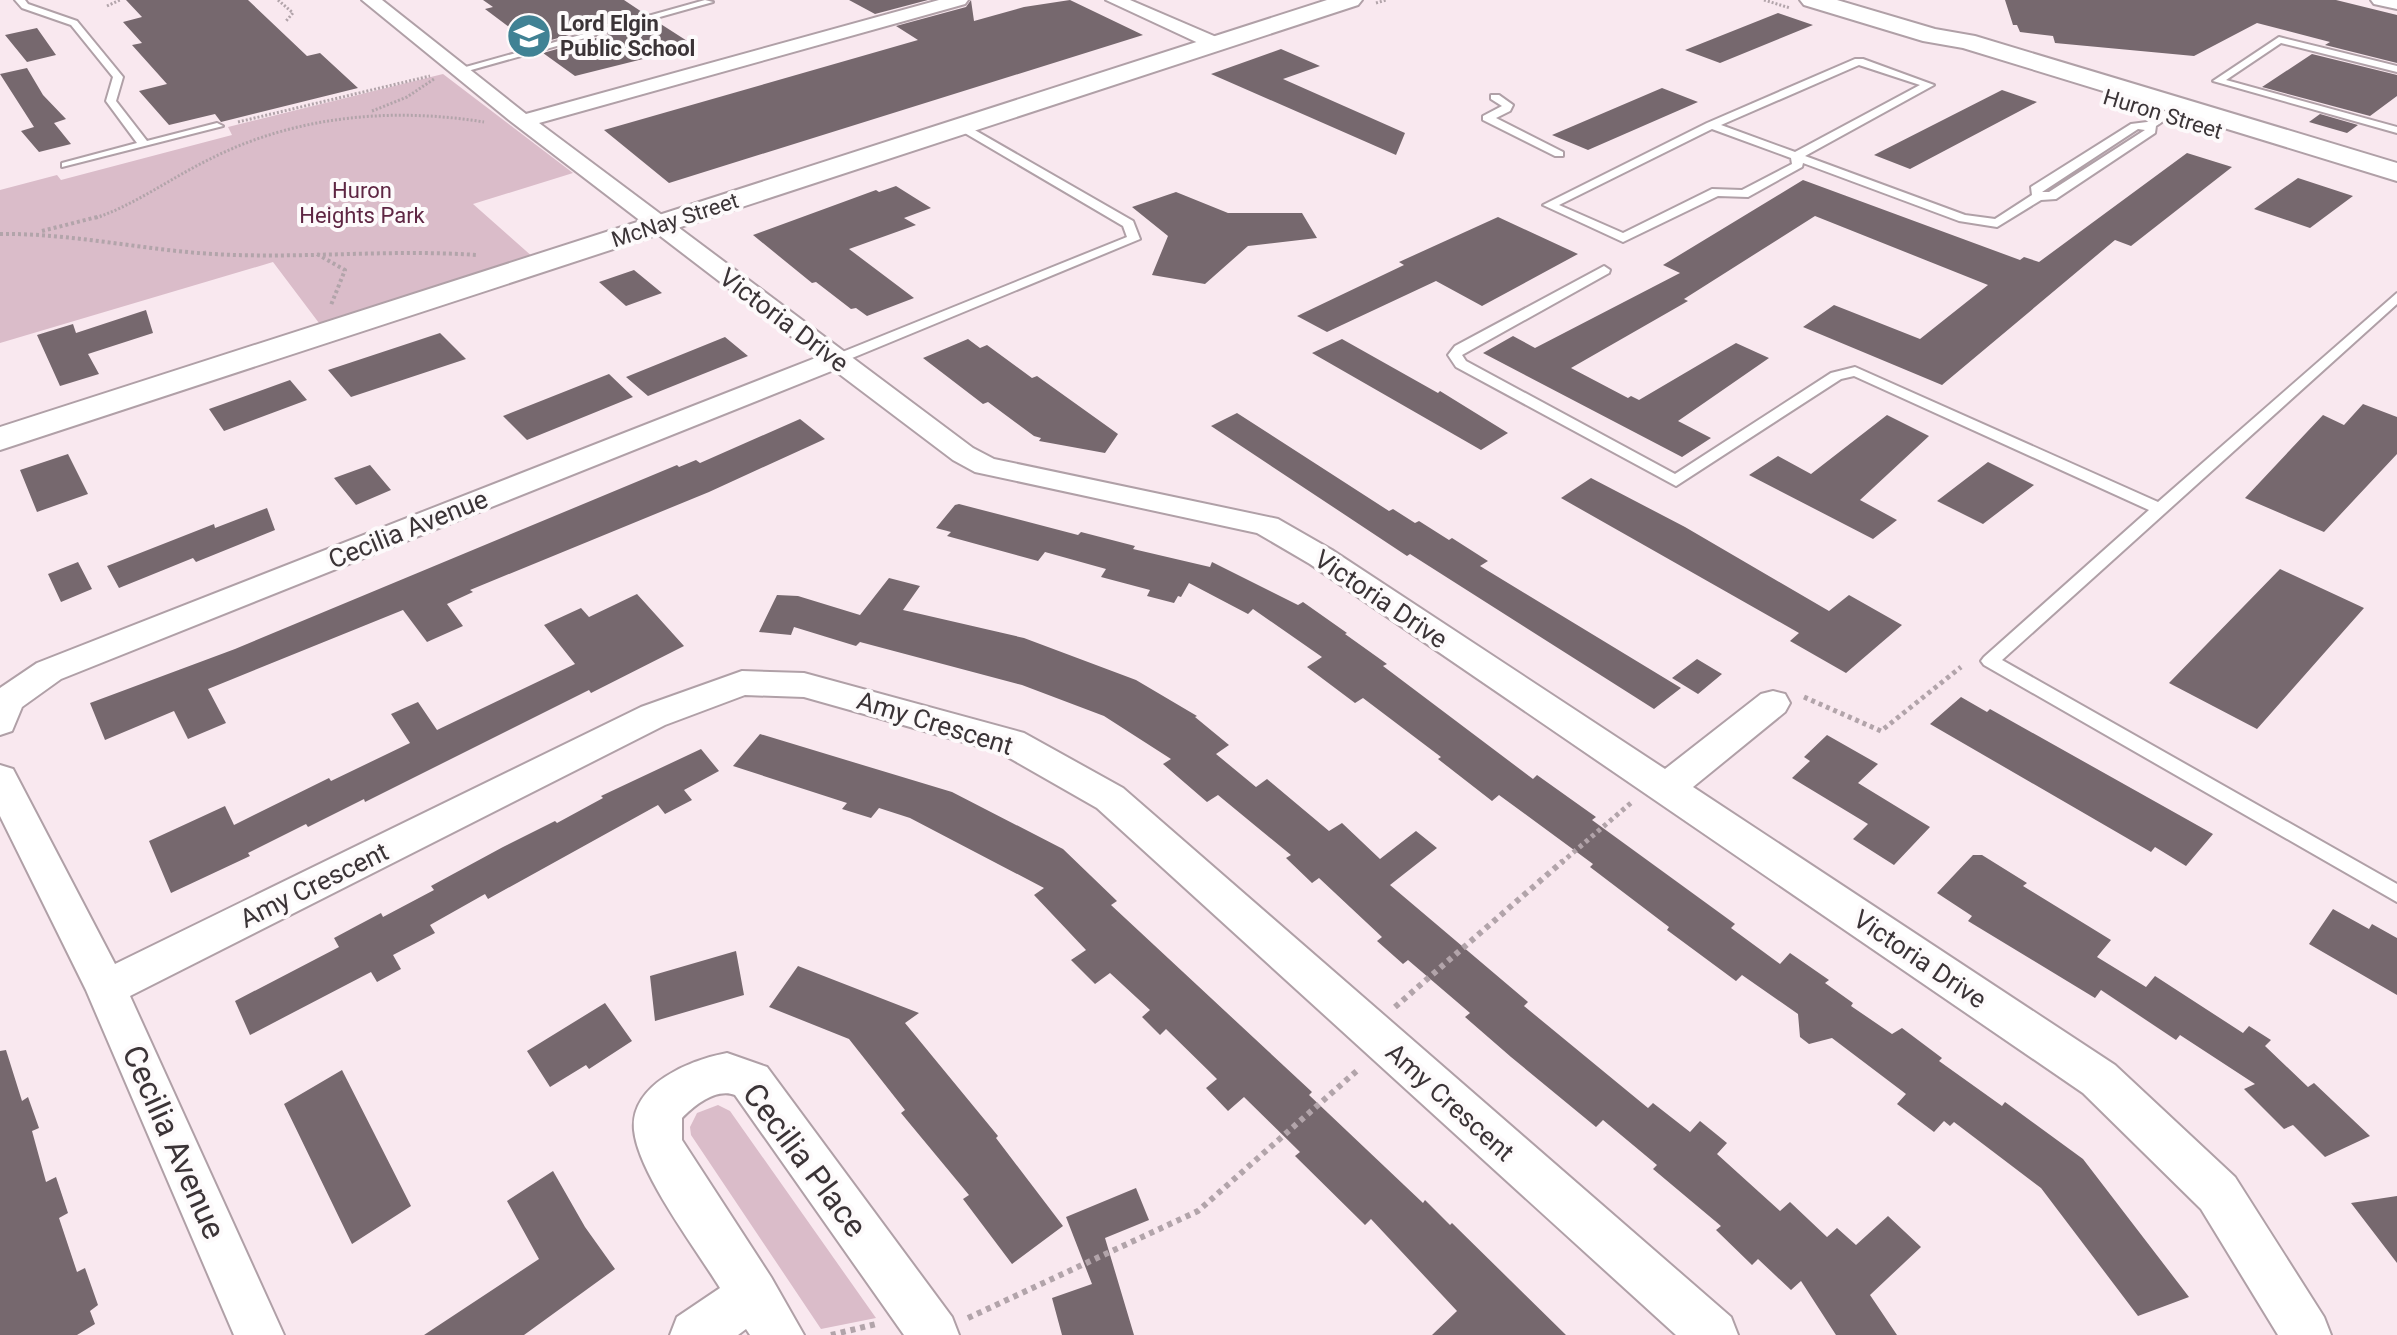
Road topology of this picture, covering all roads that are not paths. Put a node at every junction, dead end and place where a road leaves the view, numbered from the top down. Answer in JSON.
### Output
{"nodes":[{"id":1,"x":20,"y":0,"type":"edge"},
{"id":2,"x":371,"y":0,"type":"edge"},
{"id":3,"x":959,"y":0,"type":"edge"},
{"id":4,"x":1115,"y":0,"type":"edge"},
{"id":5,"x":1350,"y":0,"type":"edge"},
{"id":6,"x":1812,"y":0,"type":"edge"},
{"id":7,"x":2380,"y":0,"type":"edge"},
{"id":8,"x":708,"y":2,"type":"dead end"},
{"id":9,"x":2397,"y":4,"type":"edge"},
{"id":10,"x":1214,"y":43,"type":"junction"},
{"id":11,"x":2397,"y":69,"type":"edge"},
{"id":12,"x":460,"y":70,"type":"junction"},
{"id":13,"x":1495,"y":97,"type":"dead end"},
{"id":14,"x":2165,"y":116,"type":"junction"},
{"id":15,"x":519,"y":119,"type":"junction"},
{"id":16,"x":1711,"y":125,"type":"junction"},
{"id":17,"x":217,"y":126,"type":"dead end"},
{"id":18,"x":962,"y":127,"type":"junction"},
{"id":19,"x":2397,"y":130,"type":"edge"},
{"id":20,"x":144,"y":145,"type":"junction"},
{"id":21,"x":1559,"y":154,"type":"dead end"},
{"id":22,"x":1796,"y":156,"type":"junction"},
{"id":23,"x":66,"y":165,"type":"dead end"},
{"id":24,"x":2397,"y":172,"type":"edge"},
{"id":25,"x":2397,"y":187,"type":"edge"},
{"id":26,"x":660,"y":225,"type":"junction"},
{"id":27,"x":1604,"y":270,"type":"dead end"},
{"id":28,"x":2397,"y":297,"type":"edge"},
{"id":29,"x":835,"y":360,"type":"junction"},
{"id":30,"x":0,"y":439,"type":"edge"},
{"id":31,"x":2160,"y":509,"type":"junction"},
{"id":32,"x":1789,"y":700,"type":"road end"},
{"id":33,"x":0,"y":722,"type":"edge"},
{"id":34,"x":0,"y":779,"type":"edge"},
{"id":35,"x":1654,"y":791,"type":"junction"},
{"id":36,"x":2397,"y":894,"type":"edge"},
{"id":37,"x":106,"y":988,"type":"junction"},
{"id":38,"x":754,"y":1294,"type":"junction"},
{"id":39,"x":949,"y":1328,"type":"edge"},
{"id":40,"x":259,"y":1335,"type":"edge"},
{"id":41,"x":695,"y":1335,"type":"edge"},
{"id":42,"x":779,"y":1335,"type":"edge"},
{"id":43,"x":1713,"y":1335,"type":"edge"},
{"id":44,"x":2306,"y":1335,"type":"edge"}],
"edges":[{"from":1,"to":20,"type":"lane"},
{"from":2,"to":12,"type":"street","name":"Victoria Drive"},
{"from":3,"to":15,"type":"street"},
{"from":4,"to":10,"type":"street"},
{"from":5,"to":10,"type":"street","name":"McNay Street"},
{"from":6,"to":14,"type":"street","name":"Huron Street"},
{"from":7,"to":9,"type":"street"},
{"from":8,"to":12,"type":"lane"},
{"from":10,"to":18,"type":"street","name":"McNay Street"},
{"from":11,"to":19,"type":"lane"},
{"from":12,"to":15,"type":"street","name":"Victoria Drive"},
{"from":13,"to":21,"type":"lane"},
{"from":14,"to":22,"type":"lane"},
{"from":14,"to":24,"type":"street","name":"Huron Street"},
{"from":14,"to":25,"type":"street","name":"Huron Street"},
{"from":15,"to":26,"type":"street","name":"Victoria Drive"},
{"from":16,"to":22,"type":"lane"},
{"from":16,"to":22,"type":"lane"},
{"from":16,"to":22,"type":"lane"},
{"from":17,"to":20,"type":"lane"},
{"from":18,"to":26,"type":"street","name":"McNay Street"},
{"from":18,"to":29,"type":"lane"},
{"from":20,"to":23,"type":"lane"},
{"from":26,"to":29,"type":"street","name":"Victoria Drive"},
{"from":26,"to":30,"type":"street","name":"McNay Street"},
{"from":27,"to":31,"type":"lane"},
{"from":28,"to":31,"type":"lane"},
{"from":29,"to":33,"type":"street","name":"Cecilia Avenue"},
{"from":29,"to":35,"type":"street","name":"Victoria Drive"},
{"from":31,"to":36,"type":"lane"},
{"from":32,"to":35,"type":"street"},
{"from":34,"to":37,"type":"street","name":"Cecilia Avenue"},
{"from":35,"to":44,"type":"street","name":"Victoria Drive"},
{"from":37,"to":40,"type":"street","name":"Cecilia Avenue"},
{"from":37,"to":43,"type":"street","name":"Amy Crescent"},
{"from":38,"to":39,"type":"street","name":"Cecilia Place"},
{"from":38,"to":41,"type":"street"},
{"from":38,"to":42,"type":"street","name":"Cecilia Place"}]}
